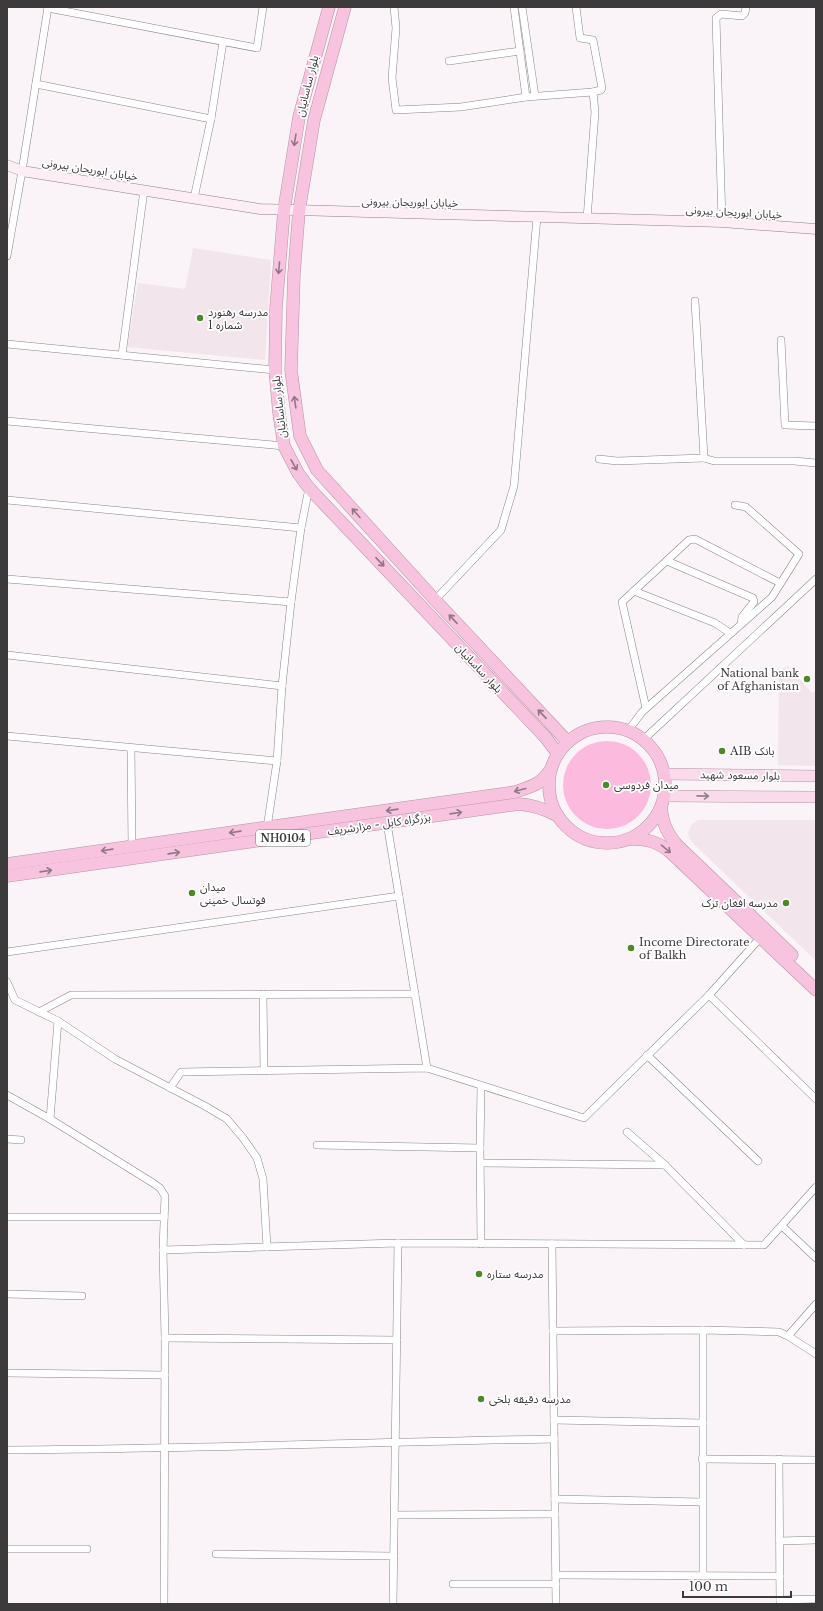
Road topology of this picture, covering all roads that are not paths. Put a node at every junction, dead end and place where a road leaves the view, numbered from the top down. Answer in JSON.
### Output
{"nodes":[{"id":1,"x":263,"y":7,"type":"edge"},
{"id":2,"x":329,"y":7,"type":"edge"},
{"id":3,"x":345,"y":7,"type":"edge"},
{"id":4,"x":394,"y":7,"type":"edge"},
{"id":5,"x":514,"y":7,"type":"edge"},
{"id":6,"x":522,"y":7,"type":"edge"},
{"id":7,"x":576,"y":7,"type":"edge"},
{"id":8,"x":746,"y":7,"type":"edge"},
{"id":9,"x":48,"y":8,"type":"edge"},
{"id":10,"x":224,"y":42,"type":"junction"},
{"id":11,"x":520,"y":51,"type":"junction"},
{"id":12,"x":448,"y":61,"type":"dead end"},
{"id":13,"x":36,"y":84,"type":"junction"},
{"id":14,"x":593,"y":92,"type":"junction"},
{"id":15,"x":535,"y":96,"type":"junction"},
{"id":16,"x":526,"y":97,"type":"junction"},
{"id":17,"x":211,"y":119,"type":"junction"},
{"id":18,"x":7,"y":165,"type":"edge"},
{"id":19,"x":22,"y":171,"type":"junction"},
{"id":20,"x":144,"y":190,"type":"junction"},
{"id":21,"x":194,"y":198,"type":"junction"},
{"id":22,"x":284,"y":210,"type":"junction"},
{"id":23,"x":299,"y":211,"type":"junction"},
{"id":24,"x":537,"y":217,"type":"junction"},
{"id":25,"x":586,"y":219,"type":"junction"},
{"id":26,"x":722,"y":222,"type":"junction"},
{"id":27,"x":816,"y":229,"type":"edge"},
{"id":28,"x":7,"y":256,"type":"edge"},
{"id":29,"x":695,"y":301,"type":"dead end"},
{"id":30,"x":781,"y":340,"type":"dead end"},
{"id":31,"x":7,"y":344,"type":"edge"},
{"id":32,"x":122,"y":355,"type":"junction"},
{"id":33,"x":275,"y":370,"type":"junction"},
{"id":34,"x":7,"y":421,"type":"edge"},
{"id":35,"x":816,"y":426,"type":"edge"},
{"id":36,"x":284,"y":446,"type":"junction"},
{"id":37,"x":704,"y":458,"type":"junction"},
{"id":38,"x":599,"y":459,"type":"dead end"},
{"id":39,"x":816,"y":463,"type":"edge"},
{"id":40,"x":309,"y":488,"type":"junction"},
{"id":41,"x":7,"y":500,"type":"edge"},
{"id":42,"x":735,"y":505,"type":"dead end"},
{"id":43,"x":300,"y":528,"type":"junction"},
{"id":44,"x":667,"y":561,"type":"junction"},
{"id":45,"x":7,"y":579,"type":"edge"},
{"id":46,"x":816,"y":579,"type":"edge"},
{"id":47,"x":780,"y":583,"type":"junction"},
{"id":48,"x":634,"y":591,"type":"junction"},
{"id":49,"x":435,"y":600,"type":"junction"},
{"id":50,"x":291,"y":602,"type":"junction"},
{"id":51,"x":741,"y":624,"type":"junction"},
{"id":52,"x":730,"y":633,"type":"junction"},
{"id":53,"x":7,"y":655,"type":"edge"},
{"id":54,"x":282,"y":686,"type":"junction"},
{"id":55,"x":646,"y":708,"type":"junction"},
{"id":56,"x":628,"y":732,"type":"junction"},
{"id":57,"x":7,"y":736,"type":"edge"},
{"id":58,"x":643,"y":740,"type":"junction"},
{"id":59,"x":568,"y":742,"type":"junction"},
{"id":60,"x":131,"y":748,"type":"junction"},
{"id":61,"x":558,"y":754,"type":"junction"},
{"id":62,"x":277,"y":761,"type":"junction"},
{"id":63,"x":552,"y":769,"type":"junction"},
{"id":64,"x":664,"y":774,"type":"junction"},
{"id":65,"x":816,"y":776,"type":"edge"},
{"id":66,"x":664,"y":796,"type":"junction"},
{"id":67,"x":816,"y":797,"type":"edge"},
{"id":68,"x":661,"y":808,"type":"junction"},
{"id":69,"x":558,"y":816,"type":"junction"},
{"id":70,"x":387,"y":823,"type":"junction"},
{"id":71,"x":267,"y":828,"type":"junction"},
{"id":72,"x":630,"y":839,"type":"junction"},
{"id":73,"x":132,"y":847,"type":"junction"},
{"id":74,"x":7,"y":864,"type":"edge"},
{"id":75,"x":7,"y":876,"type":"edge"},
{"id":76,"x":714,"y":887,"type":"junction"},
{"id":77,"x":399,"y":896,"type":"junction"},
{"id":78,"x":761,"y":938,"type":"junction"},
{"id":79,"x":7,"y":952,"type":"edge"},
{"id":80,"x":816,"y":978,"type":"edge"},
{"id":81,"x":7,"y":982,"type":"edge"},
{"id":82,"x":816,"y":990,"type":"edge"},
{"id":83,"x":263,"y":994,"type":"junction"},
{"id":84,"x":415,"y":994,"type":"junction"},
{"id":85,"x":709,"y":995,"type":"junction"},
{"id":86,"x":15,"y":1000,"type":"junction"},
{"id":87,"x":7,"y":1004,"type":"edge"},
{"id":88,"x":39,"y":1012,"type":"junction"},
{"id":89,"x":58,"y":1021,"type":"junction"},
{"id":90,"x":647,"y":1055,"type":"junction"},
{"id":91,"x":427,"y":1068,"type":"junction"},
{"id":92,"x":264,"y":1071,"type":"junction"},
{"id":93,"x":481,"y":1086,"type":"junction"},
{"id":94,"x":170,"y":1088,"type":"junction"},
{"id":95,"x":7,"y":1095,"type":"edge"},
{"id":96,"x":816,"y":1099,"type":"edge"},
{"id":97,"x":50,"y":1119,"type":"junction"},
{"id":98,"x":627,"y":1132,"type":"dead end"},
{"id":99,"x":7,"y":1139,"type":"edge"},
{"id":100,"x":21,"y":1140,"type":"dead end"},
{"id":101,"x":317,"y":1145,"type":"dead end"},
{"id":102,"x":480,"y":1148,"type":"junction"},
{"id":103,"x":758,"y":1161,"type":"dead end"},
{"id":104,"x":481,"y":1163,"type":"junction"},
{"id":105,"x":665,"y":1165,"type":"junction"},
{"id":106,"x":816,"y":1187,"type":"edge"},
{"id":107,"x":7,"y":1217,"type":"edge"},
{"id":108,"x":164,"y":1217,"type":"junction"},
{"id":109,"x":782,"y":1226,"type":"junction"},
{"id":110,"x":398,"y":1243,"type":"junction"},
{"id":111,"x":481,"y":1244,"type":"junction"},
{"id":112,"x":552,"y":1244,"type":"junction"},
{"id":113,"x":744,"y":1245,"type":"junction"},
{"id":114,"x":267,"y":1247,"type":"junction"},
{"id":115,"x":163,"y":1250,"type":"junction"},
{"id":116,"x":816,"y":1258,"type":"edge"},
{"id":117,"x":7,"y":1294,"type":"edge"},
{"id":118,"x":82,"y":1296,"type":"dead end"},
{"id":119,"x":816,"y":1304,"type":"edge"},
{"id":120,"x":703,"y":1330,"type":"junction"},
{"id":121,"x":553,"y":1331,"type":"junction"},
{"id":122,"x":788,"y":1336,"type":"junction"},
{"id":123,"x":165,"y":1338,"type":"junction"},
{"id":124,"x":397,"y":1340,"type":"junction"},
{"id":125,"x":816,"y":1354,"type":"edge"},
{"id":126,"x":7,"y":1373,"type":"edge"},
{"id":127,"x":165,"y":1375,"type":"junction"},
{"id":128,"x":554,"y":1420,"type":"junction"},
{"id":129,"x":703,"y":1423,"type":"junction"},
{"id":130,"x":554,"y":1439,"type":"junction"},
{"id":131,"x":396,"y":1442,"type":"junction"},
{"id":132,"x":165,"y":1449,"type":"junction"},
{"id":133,"x":7,"y":1450,"type":"edge"},
{"id":134,"x":702,"y":1459,"type":"junction"},
{"id":135,"x":779,"y":1459,"type":"junction"},
{"id":136,"x":816,"y":1460,"type":"edge"},
{"id":137,"x":555,"y":1499,"type":"junction"},
{"id":138,"x":702,"y":1502,"type":"junction"},
{"id":139,"x":555,"y":1514,"type":"junction"},
{"id":140,"x":395,"y":1515,"type":"junction"},
{"id":141,"x":816,"y":1540,"type":"edge"},
{"id":142,"x":780,"y":1541,"type":"junction"},
{"id":143,"x":7,"y":1549,"type":"edge"},
{"id":144,"x":87,"y":1549,"type":"dead end"},
{"id":145,"x":216,"y":1554,"type":"dead end"},
{"id":146,"x":394,"y":1556,"type":"junction"},
{"id":147,"x":556,"y":1575,"type":"junction"},
{"id":148,"x":703,"y":1576,"type":"junction"},
{"id":149,"x":780,"y":1576,"type":"junction"},
{"id":150,"x":453,"y":1584,"type":"dead end"},
{"id":151,"x":556,"y":1584,"type":"junction"},
{"id":152,"x":816,"y":1599,"type":"edge"},
{"id":153,"x":780,"y":1602,"type":"edge"},
{"id":154,"x":164,"y":1604,"type":"edge"},
{"id":155,"x":393,"y":1604,"type":"edge"},
{"id":156,"x":556,"y":1604,"type":"edge"}],
"edges":[{"from":1,"to":10,"type":"street"},
{"from":2,"to":22,"type":"highway","name":"بلوار ساسانیان","one_way":true},
{"from":3,"to":23,"type":"highway","name":"بلوار ساسانیان"},
{"from":4,"to":16,"type":"street"},
{"from":5,"to":11,"type":"street"},
{"from":6,"to":15,"type":"street"},
{"from":7,"to":14,"type":"street"},
{"from":8,"to":26,"type":"street"},
{"from":9,"to":10,"type":"street"},
{"from":9,"to":13,"type":"street"},
{"from":10,"to":17,"type":"street"},
{"from":11,"to":12,"type":"street"},
{"from":11,"to":16,"type":"street"},
{"from":13,"to":17,"type":"street"},
{"from":13,"to":19,"type":"street"},
{"from":14,"to":15,"type":"street"},
{"from":14,"to":25,"type":"street"},
{"from":15,"to":16,"type":"street"},
{"from":17,"to":21,"type":"street"},
{"from":18,"to":19,"type":"street","name":"خیابان ابوریحان بیرونی"},
{"from":19,"to":20,"type":"street","name":"خیابان ابوریحان بیرونی"},
{"from":19,"to":28,"type":"street"},
{"from":20,"to":21,"type":"street","name":"خیابان ابوریحان بیرونی"},
{"from":20,"to":32,"type":"street"},
{"from":21,"to":22,"type":"street","name":"خیابان ابوریحان بیرونی"},
{"from":22,"to":23,"type":"street","name":"خیابان ابوریحان بیرونی"},
{"from":22,"to":33,"type":"highway","name":"بلوار ساسانیان","one_way":true},
{"from":23,"to":24,"type":"street","name":"خیابان ابوریحان بیرونی"},
{"from":49,"to":23,"type":"highway","name":"بلوار ساسانیان","one_way":true},
{"from":24,"to":25,"type":"street","name":"خیابان ابوریحان بیرونی"},
{"from":24,"to":49,"type":"street"},
{"from":25,"to":26,"type":"street","name":"خیابان ابوریحان بیرونی"},
{"from":26,"to":27,"type":"street","name":"خیابان ابوریحان بیرونی"},
{"from":29,"to":37,"type":"street"},
{"from":30,"to":35,"type":"street"},
{"from":31,"to":32,"type":"street"},
{"from":32,"to":33,"type":"street"},
{"from":33,"to":36,"type":"highway","name":"بلوار ساسانیان"},
{"from":34,"to":36,"type":"street"},
{"from":36,"to":40,"type":"highway","name":"بلوار ساسانیان","one_way":true},
{"from":37,"to":38,"type":"street"},
{"from":37,"to":39,"type":"street"},
{"from":40,"to":43,"type":"street"},
{"from":40,"to":61,"type":"highway","name":"بلوار ساسانیان","one_way":true},
{"from":41,"to":43,"type":"street"},
{"from":42,"to":47,"type":"street"},
{"from":43,"to":50,"type":"street"},
{"from":44,"to":47,"type":"street"},
{"from":44,"to":48,"type":"street"},
{"from":44,"to":51,"type":"street"},
{"from":45,"to":50,"type":"street"},
{"from":46,"to":58,"type":"street"},
{"from":47,"to":51,"type":"street"},
{"from":48,"to":52,"type":"street"},
{"from":48,"to":55,"type":"street"},
{"from":59,"to":49,"type":"highway","name":"بلوار ساسانیان","one_way":true},
{"from":50,"to":54,"type":"street"},
{"from":51,"to":52,"type":"street"},
{"from":52,"to":55,"type":"street"},
{"from":53,"to":54,"type":"street"},
{"from":54,"to":62,"type":"street"},
{"from":55,"to":56,"type":"street"},
{"from":56,"to":58,"type":"highway","number":"NH0104"},
{"from":56,"to":59,"type":"highway","number":"NH0104"},
{"from":57,"to":60,"type":"street"},
{"from":58,"to":64,"type":"highway","number":"NH0104"},
{"from":59,"to":61,"type":"highway","number":"NH0104"},
{"from":60,"to":62,"type":"street"},
{"from":60,"to":73,"type":"street"},
{"from":61,"to":63,"type":"highway","number":"NH0104"},
{"from":62,"to":71,"type":"street"},
{"from":63,"to":69,"type":"highway","number":"NH0104"},
{"from":63,"to":71,"type":"highway","name":"بزرگراه کابل - مزارشریف","number":"NH0104","one_way":true},
{"from":64,"to":65,"type":"main road","name":"بلوار مسعود شهید"},
{"from":64,"to":66,"type":"highway","number":"NH0104"},
{"from":66,"to":67,"type":"main road","name":"بلوار مسعود شهید","one_way":true},
{"from":66,"to":68,"type":"highway","number":"NH0104"},
{"from":68,"to":72,"type":"highway","number":"NH0104"},
{"from":68,"to":76,"type":"highway","number":"NH0104"},
{"from":70,"to":69,"type":"highway","name":"بزرگراه کابل - مزارشریف","number":"NH0104","one_way":true},
{"from":69,"to":72,"type":"highway","number":"NH0104"},
{"from":75,"to":70,"type":"highway","name":"بزرگراه کابل - مزارشریف","number":"NH0104","one_way":true},
{"from":70,"to":77,"type":"street"},
{"from":71,"to":73,"type":"highway","name":"بزرگراه کابل - مزارشریف","number":"NH0104","one_way":true},
{"from":72,"to":76,"type":"highway","number":"NH0104","one_way":true},
{"from":73,"to":74,"type":"highway","name":"بزرگراه کابل - مزارشریف","number":"NH0104","one_way":true},
{"from":76,"to":78,"type":"highway","number":"NH0104"},
{"from":76,"to":80,"type":"highway","number":"NH0104"},
{"from":77,"to":79,"type":"street"},
{"from":77,"to":84,"type":"street"},
{"from":78,"to":82,"type":"highway","number":"NH0104"},
{"from":78,"to":85,"type":"street"},
{"from":81,"to":86,"type":"street"},
{"from":83,"to":84,"type":"street"},
{"from":83,"to":88,"type":"street"},
{"from":83,"to":92,"type":"street"},
{"from":84,"to":91,"type":"street"},
{"from":85,"to":90,"type":"street"},
{"from":85,"to":96,"type":"street"},
{"from":86,"to":87,"type":"street"},
{"from":86,"to":88,"type":"street"},
{"from":88,"to":89,"type":"street"},
{"from":89,"to":94,"type":"street"},
{"from":89,"to":97,"type":"street"},
{"from":90,"to":93,"type":"street"},
{"from":90,"to":103,"type":"street"},
{"from":91,"to":92,"type":"street"},
{"from":91,"to":93,"type":"street"},
{"from":92,"to":94,"type":"street"},
{"from":93,"to":102,"type":"street"},
{"from":94,"to":114,"type":"street"},
{"from":95,"to":97,"type":"street"},
{"from":97,"to":108,"type":"street"},
{"from":98,"to":105,"type":"street"},
{"from":99,"to":100,"type":"street"},
{"from":101,"to":102,"type":"street"},
{"from":102,"to":104,"type":"street"},
{"from":104,"to":105,"type":"street"},
{"from":104,"to":111,"type":"street"},
{"from":105,"to":113,"type":"street"},
{"from":106,"to":109,"type":"street"},
{"from":107,"to":108,"type":"street"},
{"from":108,"to":115,"type":"street"},
{"from":109,"to":113,"type":"street"},
{"from":109,"to":116,"type":"street"},
{"from":110,"to":111,"type":"street"},
{"from":110,"to":114,"type":"street"},
{"from":110,"to":124,"type":"street"},
{"from":111,"to":112,"type":"street"},
{"from":112,"to":113,"type":"street"},
{"from":112,"to":121,"type":"street"},
{"from":114,"to":115,"type":"street"},
{"from":115,"to":123,"type":"street"},
{"from":117,"to":118,"type":"street"},
{"from":119,"to":122,"type":"street"},
{"from":120,"to":121,"type":"street"},
{"from":120,"to":122,"type":"street"},
{"from":120,"to":129,"type":"street"},
{"from":121,"to":128,"type":"street"},
{"from":122,"to":125,"type":"street"},
{"from":123,"to":124,"type":"street"},
{"from":123,"to":127,"type":"street"},
{"from":124,"to":131,"type":"street"},
{"from":126,"to":127,"type":"street"},
{"from":127,"to":132,"type":"street"},
{"from":128,"to":129,"type":"street"},
{"from":128,"to":130,"type":"street"},
{"from":129,"to":134,"type":"street"},
{"from":130,"to":131,"type":"street"},
{"from":130,"to":137,"type":"street"},
{"from":131,"to":132,"type":"street"},
{"from":131,"to":140,"type":"street"},
{"from":132,"to":133,"type":"street"},
{"from":132,"to":154,"type":"street"},
{"from":134,"to":135,"type":"street"},
{"from":134,"to":138,"type":"street"},
{"from":135,"to":136,"type":"street"},
{"from":135,"to":142,"type":"street"},
{"from":137,"to":138,"type":"street"},
{"from":137,"to":139,"type":"street"},
{"from":138,"to":148,"type":"street"},
{"from":139,"to":140,"type":"street"},
{"from":139,"to":147,"type":"street"},
{"from":140,"to":146,"type":"street"},
{"from":141,"to":142,"type":"street"},
{"from":142,"to":149,"type":"street"},
{"from":143,"to":144,"type":"street"},
{"from":145,"to":146,"type":"street"},
{"from":146,"to":155,"type":"street"},
{"from":147,"to":148,"type":"street"},
{"from":147,"to":151,"type":"street"},
{"from":148,"to":149,"type":"street"},
{"from":149,"to":153,"type":"street"},
{"from":150,"to":151,"type":"street"},
{"from":151,"to":156,"type":"street"},
{"from":152,"to":153,"type":"street"}]}
